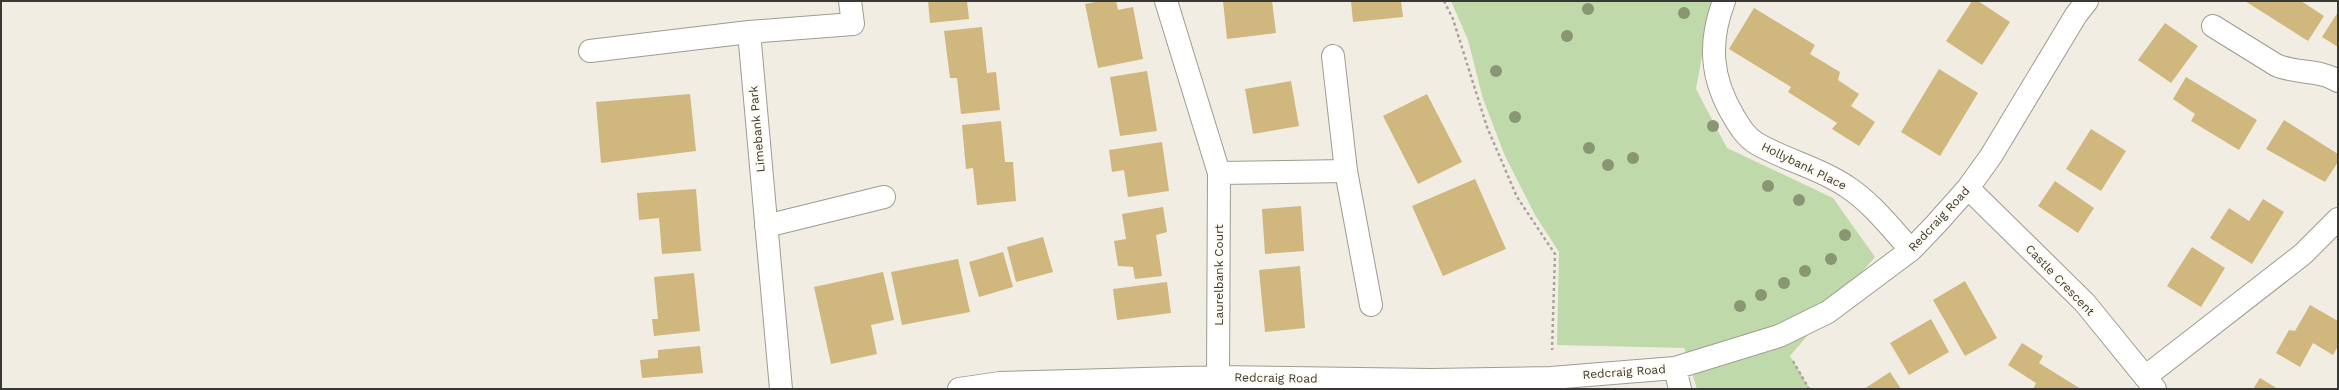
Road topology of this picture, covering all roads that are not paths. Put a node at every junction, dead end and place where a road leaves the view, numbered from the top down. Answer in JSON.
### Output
{"nodes":[{"id":1,"x":850,"y":1,"type":"edge"},
{"id":2,"x":1166,"y":1,"type":"edge"},
{"id":3,"x":1724,"y":1,"type":"edge"},
{"id":4,"x":2087,"y":1,"type":"edge"},
{"id":5,"x":2213,"y":26,"type":"dead end"},
{"id":6,"x":749,"y":32,"type":"junction"},
{"id":7,"x":590,"y":51,"type":"dead end"},
{"id":8,"x":1332,"y":56,"type":"dead end"},
{"id":9,"x":2335,"y":79,"type":"edge"},
{"id":10,"x":1346,"y":171,"type":"junction"},
{"id":11,"x":1219,"y":172,"type":"junction"},
{"id":12,"x":1968,"y":188,"type":"junction"},
{"id":13,"x":884,"y":197,"type":"dead end"},
{"id":14,"x":2338,"y":219,"type":"edge"},
{"id":15,"x":766,"y":226,"type":"junction"},
{"id":16,"x":1911,"y":250,"type":"junction"},
{"id":17,"x":1371,"y":305,"type":"dead end"},
{"id":18,"x":1218,"y":377,"type":"junction"},
{"id":19,"x":1678,"y":379,"type":"edge"},
{"id":20,"x":2150,"y":383,"type":"edge"},
{"id":21,"x":1431,"y":384,"type":"edge"},
{"id":22,"x":1001,"y":386,"type":"edge"},
{"id":23,"x":781,"y":389,"type":"edge"},
{"id":24,"x":959,"y":389,"type":"edge"}],
"edges":[{"from":1,"to":6,"type":"street"},
{"from":2,"to":11,"type":"street","name":"Laurelbank Court"},
{"from":3,"to":16,"type":"street","name":"Hollybank Place"},
{"from":4,"to":12,"type":"street","name":"Redcraig Road"},
{"from":5,"to":9,"type":"street"},
{"from":6,"to":7,"type":"street"},
{"from":6,"to":15,"type":"street","name":"Limebank Park"},
{"from":8,"to":10,"type":"street"},
{"from":10,"to":11,"type":"street"},
{"from":10,"to":17,"type":"street"},
{"from":11,"to":18,"type":"street","name":"Laurelbank Court"},
{"from":12,"to":16,"type":"street","name":"Redcraig Road"},
{"from":12,"to":20,"type":"street","name":"Castle Crescent"},
{"from":13,"to":15,"type":"street"},
{"from":14,"to":20,"type":"street","name":"Castle Crescent"},
{"from":15,"to":23,"type":"street","name":"Limebank Park"},
{"from":16,"to":19,"type":"street","name":"Redcraig Road"},
{"from":18,"to":21,"type":"street","name":"Redcraig Road"},
{"from":18,"to":22,"type":"street","name":"Redcraig Road"},
{"from":19,"to":21,"type":"street","name":"Redcraig Road"},
{"from":22,"to":24,"type":"street","name":"Redcraig Road"}]}
